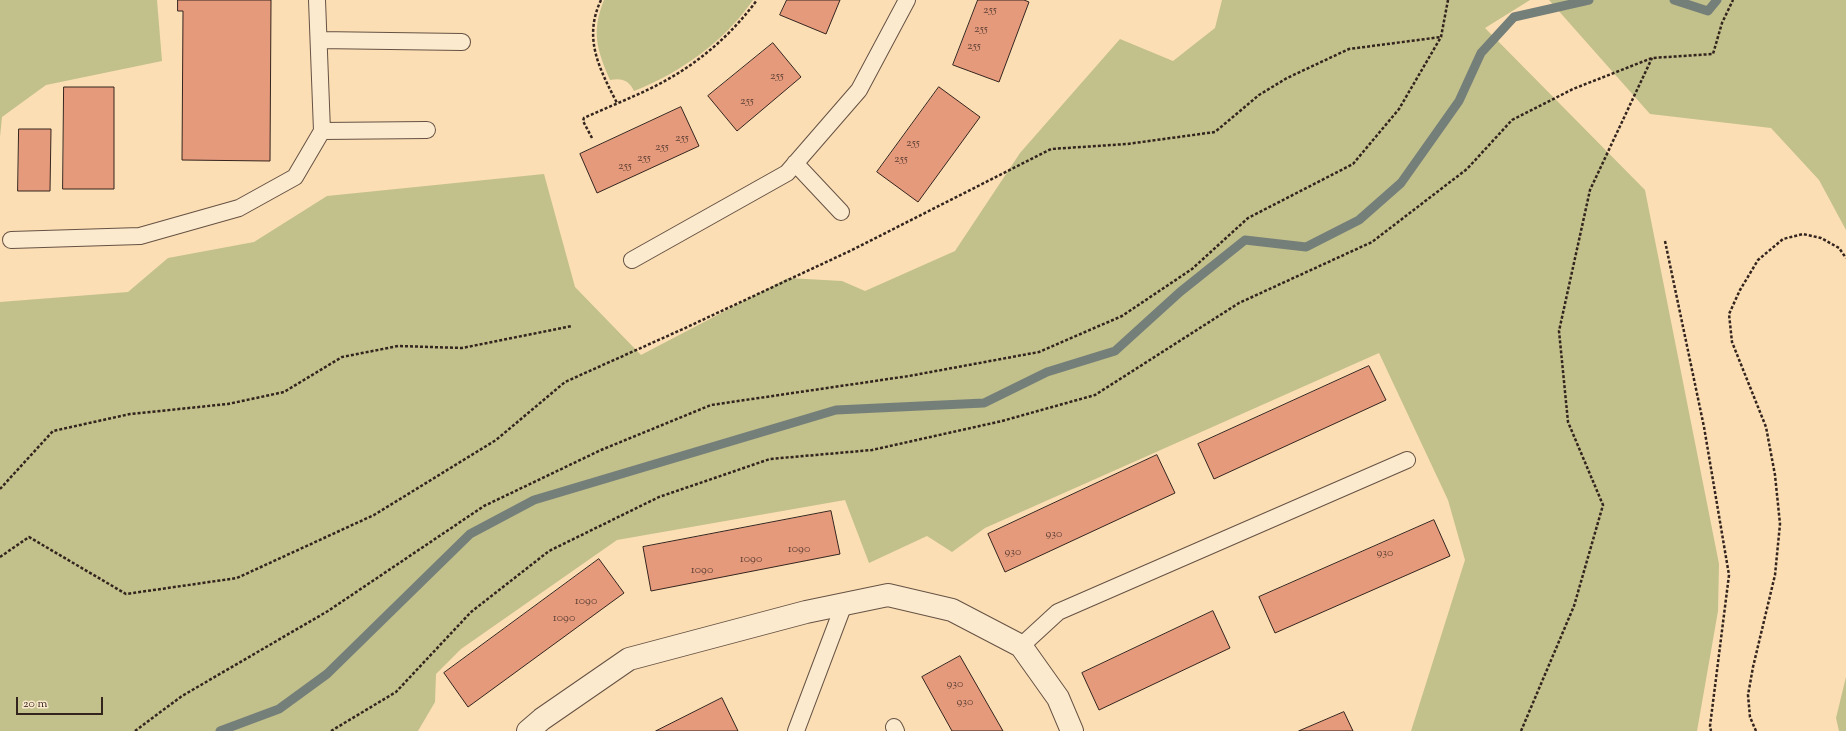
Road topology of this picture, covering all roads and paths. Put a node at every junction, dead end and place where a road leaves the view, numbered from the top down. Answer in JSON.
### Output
{"nodes":[{"id":1,"x":317,"y":0,"type":"edge"},
{"id":2,"x":601,"y":0,"type":"edge"},
{"id":3,"x":757,"y":0,"type":"edge"},
{"id":4,"x":908,"y":0,"type":"edge"},
{"id":5,"x":1448,"y":0,"type":"edge"},
{"id":6,"x":1733,"y":0,"type":"edge"},
{"id":7,"x":1441,"y":38,"type":"junction"},
{"id":8,"x":319,"y":40,"type":"junction"},
{"id":9,"x":462,"y":42,"type":"dead end"},
{"id":10,"x":1652,"y":58,"type":"junction"},
{"id":11,"x":617,"y":103,"type":"junction"},
{"id":12,"x":427,"y":130,"type":"dead end"},
{"id":13,"x":322,"y":131,"type":"junction"},
{"id":14,"x":592,"y":138,"type":"dead end"},
{"id":15,"x":795,"y":163,"type":"junction"},
{"id":16,"x":841,"y":212,"type":"dead end"},
{"id":17,"x":11,"y":240,"type":"dead end"},
{"id":18,"x":1664,"y":241,"type":"dead end"},
{"id":19,"x":1846,"y":258,"type":"edge"},
{"id":20,"x":632,"y":260,"type":"dead end"},
{"id":21,"x":572,"y":326,"type":"dead end"},
{"id":22,"x":1407,"y":460,"type":"dead end"},
{"id":23,"x":0,"y":489,"type":"edge"},
{"id":24,"x":0,"y":557,"type":"edge"},
{"id":25,"x":844,"y":604,"type":"junction"},
{"id":26,"x":1021,"y":646,"type":"junction"},
{"id":27,"x":135,"y":731,"type":"edge"},
{"id":28,"x":331,"y":731,"type":"edge"},
{"id":29,"x":528,"y":731,"type":"edge"},
{"id":30,"x":796,"y":731,"type":"edge"},
{"id":31,"x":1072,"y":731,"type":"edge"},
{"id":32,"x":1521,"y":731,"type":"edge"},
{"id":33,"x":1711,"y":731,"type":"edge"},
{"id":34,"x":1756,"y":731,"type":"edge"}],
"edges":[{"from":1,"to":8,"type":"lane"},
{"from":2,"to":11,"type":"path"},
{"from":3,"to":11,"type":"path"},
{"from":4,"to":15,"type":"lane"},
{"from":5,"to":7,"type":"path"},
{"from":6,"to":10,"type":"path"},
{"from":7,"to":24,"type":"path"},
{"from":7,"to":27,"type":"path"},
{"from":8,"to":9,"type":"lane"},
{"from":8,"to":13,"type":"lane"},
{"from":10,"to":28,"type":"path"},
{"from":10,"to":32,"type":"path"},
{"from":11,"to":14,"type":"path"},
{"from":12,"to":13,"type":"lane"},
{"from":13,"to":17,"type":"lane"},
{"from":15,"to":16,"type":"lane"},
{"from":15,"to":20,"type":"lane"},
{"from":18,"to":33,"type":"path"},
{"from":19,"to":34,"type":"path"},
{"from":21,"to":23,"type":"path"},
{"from":22,"to":26,"type":"lane"},
{"from":25,"to":26,"type":"street"},
{"from":25,"to":29,"type":"street"},
{"from":25,"to":30,"type":"lane"},
{"from":26,"to":31,"type":"street"}]}
